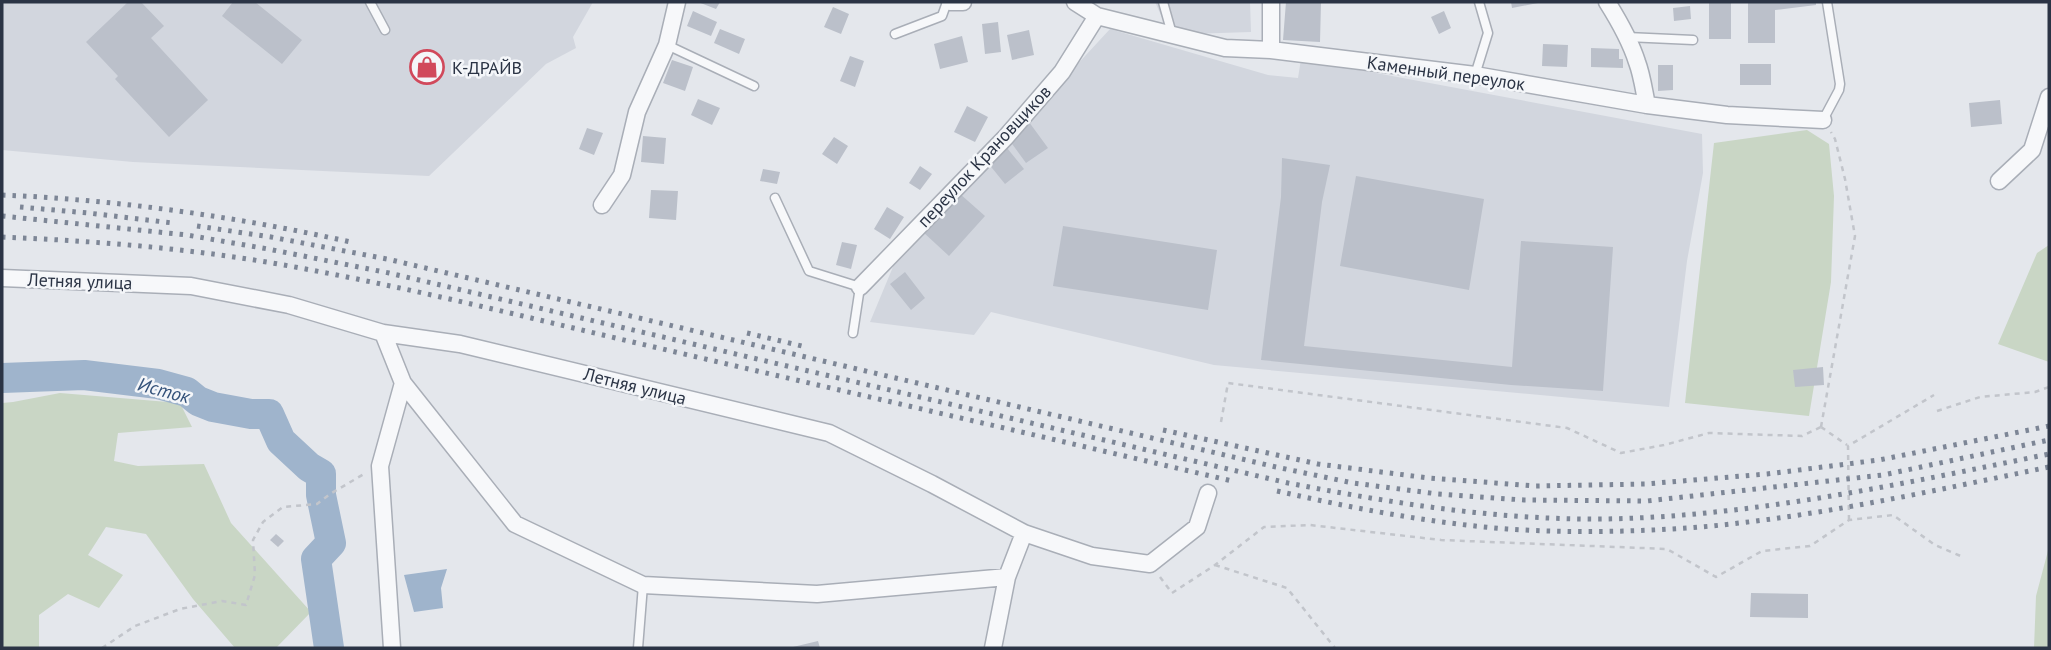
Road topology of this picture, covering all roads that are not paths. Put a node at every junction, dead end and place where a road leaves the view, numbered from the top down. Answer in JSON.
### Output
{"nodes":[{"id":1,"x":370,"y":2,"type":"edge"},
{"id":2,"x":677,"y":2,"type":"edge"},
{"id":3,"x":949,"y":2,"type":"edge"},
{"id":4,"x":963,"y":2,"type":"edge"},
{"id":5,"x":1075,"y":2,"type":"edge"},
{"id":6,"x":1163,"y":2,"type":"edge"},
{"id":7,"x":1271,"y":2,"type":"edge"},
{"id":8,"x":1479,"y":2,"type":"edge"},
{"id":9,"x":1607,"y":2,"type":"edge"},
{"id":10,"x":1827,"y":2,"type":"edge"},
{"id":11,"x":1097,"y":16,"type":"junction"},
{"id":12,"x":385,"y":30,"type":"dead end"},
{"id":13,"x":895,"y":34,"type":"dead end"},
{"id":14,"x":1172,"y":34,"type":"junction"},
{"id":15,"x":1627,"y":37,"type":"junction"},
{"id":16,"x":1693,"y":40,"type":"dead end"},
{"id":17,"x":667,"y":46,"type":"junction"},
{"id":18,"x":1271,"y":50,"type":"junction"},
{"id":19,"x":1475,"y":75,"type":"junction"},
{"id":20,"x":754,"y":86,"type":"dead end"},
{"id":21,"x":2049,"y":97,"type":"edge"},
{"id":22,"x":1647,"y":106,"type":"junction"},
{"id":23,"x":1823,"y":120,"type":"joint"},
{"id":24,"x":1999,"y":181,"type":"dead end"},
{"id":25,"x":775,"y":198,"type":"dead end"},
{"id":26,"x":602,"y":205,"type":"dead end"},
{"id":27,"x":2,"y":278,"type":"edge"},
{"id":28,"x":860,"y":287,"type":"junction"},
{"id":29,"x":383,"y":333,"type":"junction"},
{"id":30,"x":853,"y":333,"type":"dead end"},
{"id":31,"x":403,"y":383,"type":"junction"},
{"id":32,"x":1208,"y":493,"type":"dead end"},
{"id":33,"x":1024,"y":533,"type":"junction"},
{"id":34,"x":1007,"y":577,"type":"junction"},
{"id":35,"x":643,"y":585,"type":"junction"},
{"id":36,"x":391,"y":648,"type":"edge"},
{"id":37,"x":638,"y":648,"type":"edge"},
{"id":38,"x":993,"y":648,"type":"edge"}],
"edges":[{"from":1,"to":12,"type":"lane"},
{"from":2,"to":17,"type":"street"},
{"from":3,"to":4,"type":"street"},
{"from":3,"to":13,"type":"lane"},
{"from":5,"to":11,"type":"street","name":"Каменный переулок"},
{"from":6,"to":14,"type":"lane"},
{"from":7,"to":18,"type":"street"},
{"from":8,"to":19,"type":"lane"},
{"from":9,"to":15,"type":"street"},
{"from":10,"to":23,"type":"lane"},
{"from":11,"to":14,"type":"street","name":"Каменный переулок"},
{"from":11,"to":28,"type":"street","name":"переулок Крановщиков"},
{"from":14,"to":18,"type":"street","name":"Каменный переулок"},
{"from":15,"to":16,"type":"lane"},
{"from":15,"to":22,"type":"street"},
{"from":17,"to":20,"type":"lane"},
{"from":17,"to":26,"type":"street"},
{"from":18,"to":19,"type":"street","name":"Каменный переулок"},
{"from":19,"to":22,"type":"street","name":"Каменный переулок"},
{"from":21,"to":24,"type":"street"},
{"from":22,"to":23,"type":"street","name":"Каменный переулок"},
{"from":25,"to":28,"type":"lane"},
{"from":27,"to":29,"type":"street","name":"Летняя улица"},
{"from":28,"to":30,"type":"lane"},
{"from":29,"to":31,"type":"street"},
{"from":29,"to":33,"type":"street","name":"Летняя улица"},
{"from":31,"to":35,"type":"street"},
{"from":31,"to":36,"type":"street"},
{"from":32,"to":33,"type":"street","name":"Летняя улица"},
{"from":33,"to":34,"type":"street"},
{"from":34,"to":35,"type":"street"},
{"from":34,"to":38,"type":"street"},
{"from":35,"to":37,"type":"lane"}]}
